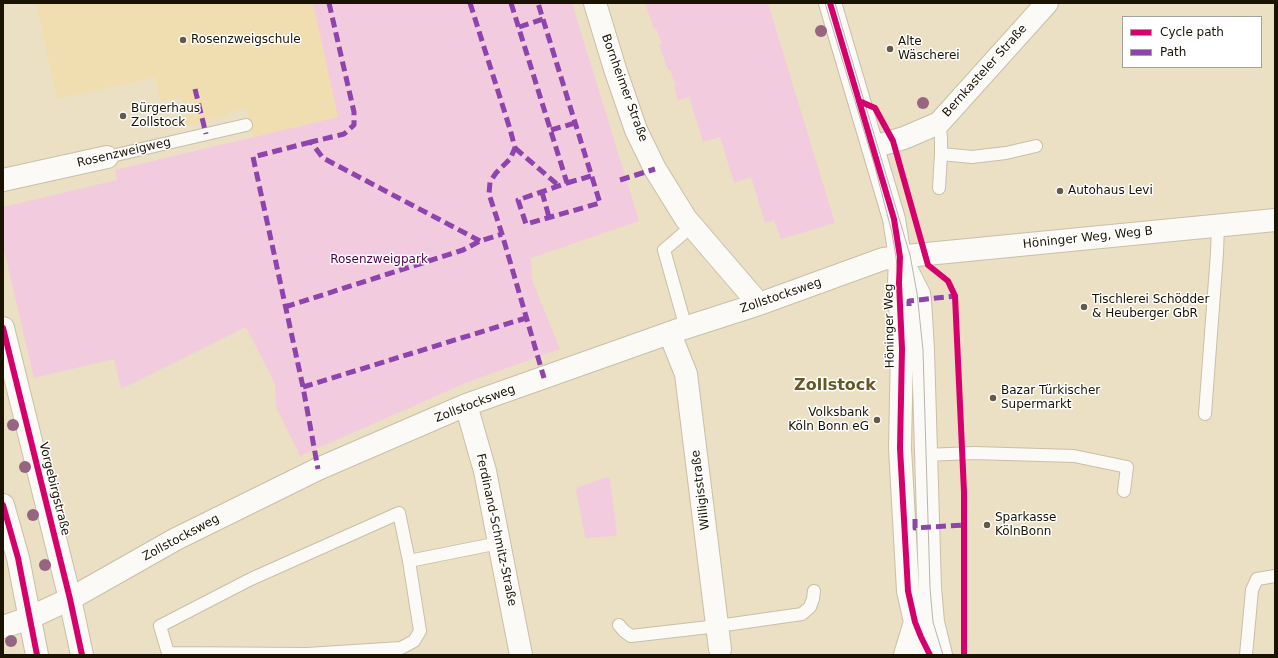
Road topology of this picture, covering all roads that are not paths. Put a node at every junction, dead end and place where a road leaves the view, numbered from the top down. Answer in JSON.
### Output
{"nodes":[{"id":1,"x":595,"y":3,"type":"edge"},
{"id":2,"x":830,"y":3,"type":"edge"},
{"id":3,"x":1047,"y":3,"type":"edge"},
{"id":4,"x":938,"y":123,"type":"junction"},
{"id":5,"x":246,"y":125,"type":"dead end"},
{"id":6,"x":1036,"y":146,"type":"dead end"},
{"id":7,"x":873,"y":147,"type":"junction"},
{"id":8,"x":941,"y":154,"type":"junction"},
{"id":9,"x":107,"y":157,"type":"joint"},
{"id":10,"x":3,"y":180,"type":"edge"},
{"id":11,"x":939,"y":188,"type":"dead end"},
{"id":12,"x":1275,"y":220,"type":"edge"},
{"id":13,"x":1218,"y":225,"type":"junction"},
{"id":14,"x":692,"y":226,"type":"junction"},
{"id":15,"x":900,"y":256,"type":"junction"},
{"id":16,"x":759,"y":304,"type":"junction"},
{"id":17,"x":3,"y":328,"type":"edge"},
{"id":18,"x":678,"y":331,"type":"junction"},
{"id":19,"x":466,"y":405,"type":"junction"},
{"id":20,"x":1205,"y":414,"type":"dead end"},
{"id":21,"x":925,"y":455,"type":"junction"},
{"id":22,"x":1124,"y":491,"type":"dead end"},
{"id":23,"x":3,"y":505,"type":"edge"},
{"id":24,"x":499,"y":543,"type":"junction"},
{"id":25,"x":409,"y":561,"type":"junction"},
{"id":26,"x":1275,"y":576,"type":"edge"},
{"id":27,"x":814,"y":591,"type":"dead end"},
{"id":28,"x":70,"y":599,"type":"junction"},
{"id":29,"x":29,"y":618,"type":"junction"},
{"id":30,"x":915,"y":622,"type":"junction"},
{"id":31,"x":619,"y":625,"type":"dead end"},
{"id":32,"x":718,"y":626,"type":"junction"},
{"id":33,"x":3,"y":627,"type":"edge"},
{"id":34,"x":720,"y":649,"type":"dead end"},
{"id":35,"x":37,"y":655,"type":"edge"},
{"id":36,"x":82,"y":655,"type":"edge"},
{"id":37,"x":521,"y":655,"type":"edge"},
{"id":38,"x":905,"y":655,"type":"edge"},
{"id":39,"x":930,"y":655,"type":"edge"},
{"id":40,"x":941,"y":655,"type":"edge"},
{"id":41,"x":1246,"y":655,"type":"edge"}],
"edges":[{"from":1,"to":14,"type":"street","name":"Bornheimer Straße"},
{"from":2,"to":7,"type":"street","name":"Höninger Weg"},
{"from":3,"to":4,"type":"street","name":"Bernkasteler Straße"},
{"from":4,"to":7,"type":"street","name":"Bernkasteler Straße"},
{"from":4,"to":8,"type":"lane"},
{"from":5,"to":9,"type":"lane","name":"Rosenzweigweg"},
{"from":6,"to":8,"type":"lane"},
{"from":7,"to":15,"type":"street","name":"Höninger Weg"},
{"from":8,"to":11,"type":"lane"},
{"from":9,"to":10,"type":"street","name":"Rosenzweigweg"},
{"from":12,"to":13,"type":"street","name":"Höninger Weg, Weg B"},
{"from":13,"to":15,"type":"street","name":"Höninger Weg, Weg B"},
{"from":13,"to":20,"type":"lane"},
{"from":14,"to":16,"type":"street","name":"Bornheimer Straße"},
{"from":14,"to":18,"type":"lane"},
{"from":15,"to":16,"type":"street","name":"Zollstocksweg"},
{"from":15,"to":21,"type":"street","name":"Höninger Weg"},
{"from":15,"to":30,"type":"street","name":"Höninger Weg"},
{"from":16,"to":18,"type":"street","name":"Zollstocksweg"},
{"from":17,"to":28,"type":"street","name":"Vorgebirgstraße"},
{"from":18,"to":19,"type":"street","name":"Zollstocksweg"},
{"from":18,"to":32,"type":"street","name":"Willigisstraße"},
{"from":19,"to":24,"type":"street","name":"Ferdinand-Schmitz-Straße"},
{"from":19,"to":28,"type":"street","name":"Zollstocksweg"},
{"from":21,"to":22,"type":"lane"},
{"from":21,"to":40,"type":"street","name":"Höninger Weg"},
{"from":23,"to":29,"type":"street"},
{"from":24,"to":25,"type":"lane"},
{"from":24,"to":37,"type":"street","name":"Ferdinand-Schmitz-Straße"},
{"from":25,"to":25,"type":"lane"},
{"from":26,"to":41,"type":"lane"},
{"from":27,"to":32,"type":"lane"},
{"from":28,"to":29,"type":"street","name":"Zollstocksweg"},
{"from":28,"to":36,"type":"street","name":"Vorgebirgstraße"},
{"from":29,"to":33,"type":"street","name":"Zollstocksweg"},
{"from":29,"to":35,"type":"street"},
{"from":30,"to":38,"type":"street"},
{"from":30,"to":39,"type":"street","name":"Höninger Weg"},
{"from":31,"to":32,"type":"lane"},
{"from":32,"to":34,"type":"street","name":"Willigisstraße"}]}
